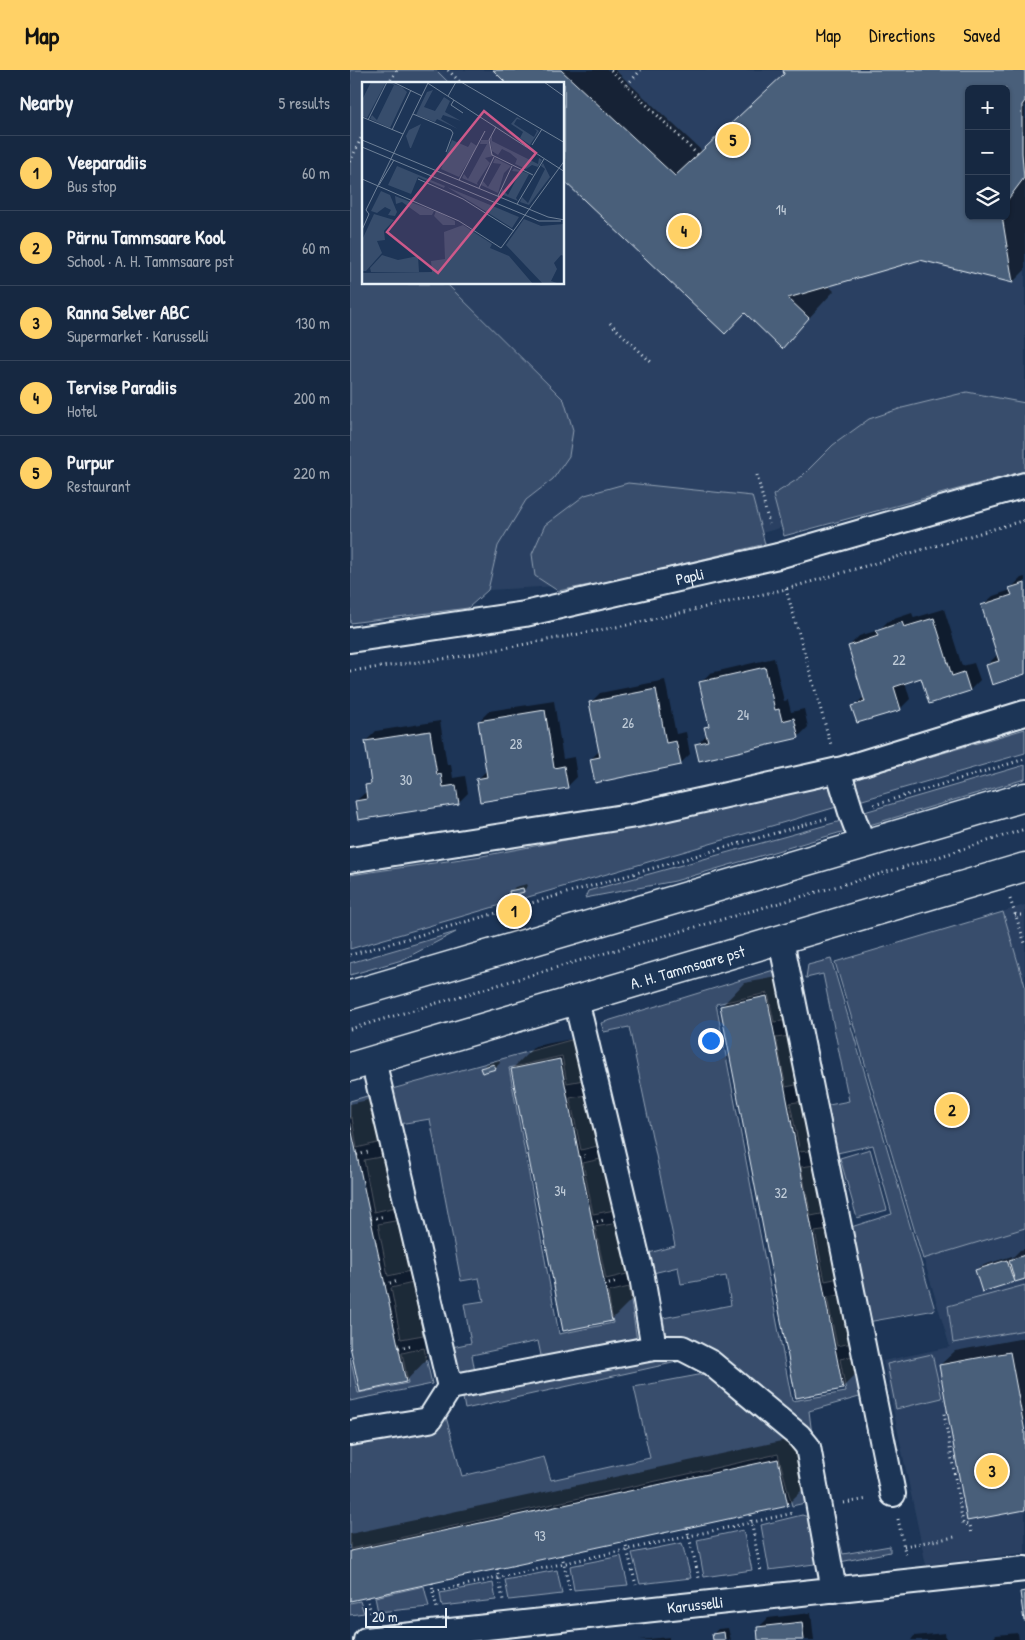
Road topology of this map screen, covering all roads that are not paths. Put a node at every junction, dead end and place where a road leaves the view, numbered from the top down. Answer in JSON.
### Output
{"nodes":[{"id":1,"x":1025,"y":485,"type":"edge"},
{"id":2,"x":350,"y":640,"type":"edge"},
{"id":3,"x":1025,"y":713,"type":"edge"},
{"id":4,"x":838,"y":770,"type":"junction"},
{"id":5,"x":1025,"y":797,"type":"edge"},
{"id":6,"x":863,"y":844,"type":"junction"},
{"id":7,"x":350,"y":860,"type":"edge"},
{"id":8,"x":1014,"y":871,"type":"edge"},
{"id":9,"x":781,"y":940,"type":"junction"},
{"id":10,"x":350,"y":994,"type":"edge"},
{"id":11,"x":576,"y":1000,"type":"junction"},
{"id":12,"x":362,"y":1063,"type":"edge"},
{"id":13,"x":654,"y":1348,"type":"junction"},
{"id":14,"x":450,"y":1387,"type":"junction"},
{"id":15,"x":350,"y":1433,"type":"edge"},
{"id":16,"x":893,"y":1494,"type":"road end"},
{"id":17,"x":1025,"y":1569,"type":"edge"},
{"id":18,"x":834,"y":1590,"type":"junction"},
{"id":19,"x":369,"y":1629,"type":"edge"}],
"edges":[{"from":1,"to":2,"type":"street","name":"Papli"},
{"from":3,"to":4,"type":"street"},
{"from":4,"to":6,"type":"street"},
{"from":4,"to":7,"type":"street"},
{"from":5,"to":6,"type":"street"},
{"from":6,"to":10,"type":"street"},
{"from":8,"to":9,"type":"street","name":"A. H. Tammsaare pst"},
{"from":9,"to":11,"type":"street","name":"A. H. Tammsaare pst"},
{"from":9,"to":16,"type":"street"},
{"from":11,"to":12,"type":"street","name":"A. H. Tammsaare pst"},
{"from":11,"to":13,"type":"street"},
{"from":12,"to":14,"type":"street"},
{"from":13,"to":14,"type":"street"},
{"from":13,"to":18,"type":"street"},
{"from":14,"to":15,"type":"street"},
{"from":17,"to":18,"type":"street","name":"Karusselli"},
{"from":18,"to":19,"type":"street","name":"Karusselli"}]}
